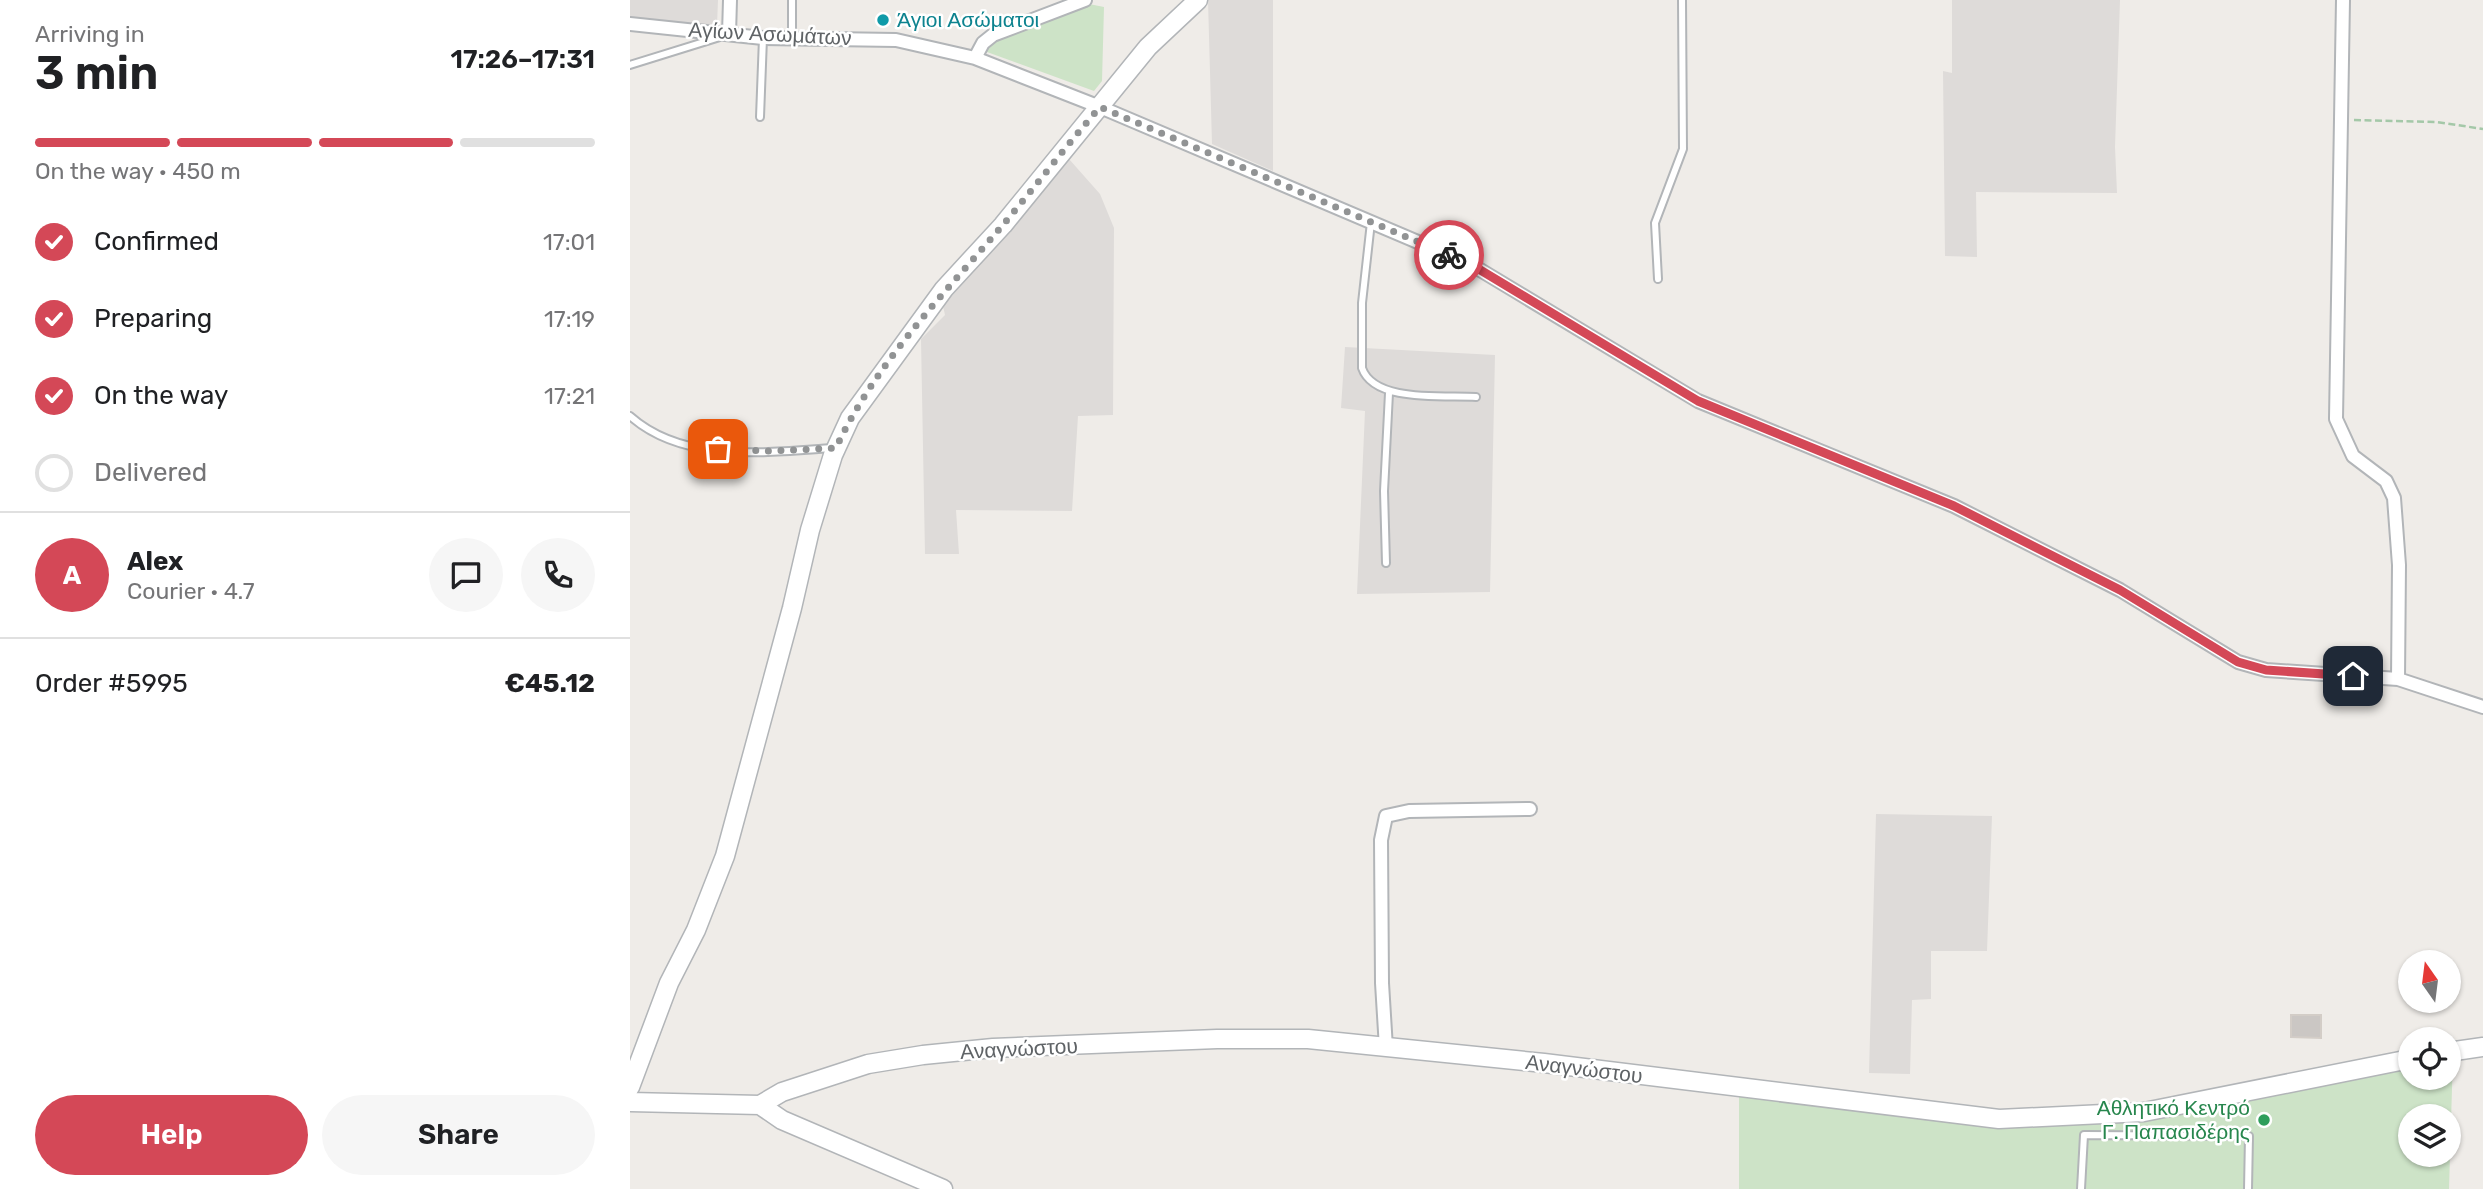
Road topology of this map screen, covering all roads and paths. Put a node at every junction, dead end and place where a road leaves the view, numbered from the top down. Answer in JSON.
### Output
{"nodes":[{"id":1,"x":730,"y":0,"type":"edge"},
{"id":2,"x":792,"y":0,"type":"edge"},
{"id":3,"x":1085,"y":0,"type":"edge"},
{"id":4,"x":1198,"y":0,"type":"edge"},
{"id":5,"x":1682,"y":0,"type":"edge"},
{"id":6,"x":2343,"y":0,"type":"edge"},
{"id":7,"x":630,"y":24,"type":"edge"},
{"id":8,"x":729,"y":34,"type":"junction"},
{"id":9,"x":792,"y":37,"type":"junction"},
{"id":10,"x":763,"y":38,"type":"junction"},
{"id":11,"x":975,"y":58,"type":"junction"},
{"id":12,"x":630,"y":65,"type":"edge"},
{"id":13,"x":1100,"y":107,"type":"junction"},
{"id":14,"x":760,"y":117,"type":"dead end"},
{"id":15,"x":2341,"y":120,"type":"junction"},
{"id":16,"x":2483,"y":129,"type":"edge"},
{"id":17,"x":1371,"y":220,"type":"junction"},
{"id":18,"x":1658,"y":279,"type":"dead end"},
{"id":19,"x":1389,"y":393,"type":"junction"},
{"id":20,"x":1476,"y":397,"type":"dead end"},
{"id":21,"x":630,"y":415,"type":"edge"},
{"id":22,"x":836,"y":448,"type":"junction"},
{"id":23,"x":1386,"y":563,"type":"dead end"},
{"id":24,"x":2398,"y":679,"type":"junction"},
{"id":25,"x":2483,"y":707,"type":"edge"},
{"id":26,"x":1530,"y":809,"type":"dead end"},
{"id":27,"x":1386,"y":1048,"type":"junction"},
{"id":28,"x":2483,"y":1048,"type":"edge"},
{"id":29,"x":2461,"y":1051,"type":"edge"},
{"id":30,"x":2398,"y":1062,"type":"edge"},
{"id":31,"x":630,"y":1087,"type":"edge"},
{"id":32,"x":630,"y":1102,"type":"edge"},
{"id":33,"x":760,"y":1105,"type":"junction"},
{"id":34,"x":2080,"y":1117,"type":"junction"},
{"id":35,"x":2084,"y":1135,"type":"junction"},
{"id":36,"x":943,"y":1189,"type":"edge"},
{"id":37,"x":2081,"y":1189,"type":"edge"},
{"id":38,"x":2248,"y":1189,"type":"edge"}],
"edges":[{"from":1,"to":8,"type":"street"},
{"from":2,"to":9,"type":"lane"},
{"from":3,"to":11,"type":"street"},
{"from":4,"to":13,"type":"street"},
{"from":5,"to":18,"type":"lane"},
{"from":6,"to":15,"type":"street"},
{"from":7,"to":8,"type":"street","name":"Αγίων Ασωμάτων"},
{"from":8,"to":10,"type":"street","name":"Αγίων Ασωμάτων"},
{"from":8,"to":12,"type":"lane"},
{"from":9,"to":10,"type":"street","name":"Αγίων Ασωμάτων"},
{"from":9,"to":11,"type":"street","name":"Αγίων Ασωμάτων"},
{"from":10,"to":14,"type":"lane"},
{"from":11,"to":13,"type":"street","name":"Αγίων Ασωμάτων"},
{"from":13,"to":17,"type":"street","name":"Αγίων Ασωμάτων"},
{"from":13,"to":22,"type":"street"},
{"from":15,"to":16,"type":"path"},
{"from":15,"to":24,"type":"street"},
{"from":17,"to":19,"type":"lane"},
{"from":17,"to":24,"type":"street","name":"Αγίων Ασωμάτων"},
{"from":19,"to":20,"type":"lane"},
{"from":19,"to":23,"type":"lane"},
{"from":21,"to":22,"type":"lane"},
{"from":22,"to":31,"type":"street"},
{"from":24,"to":25,"type":"street","name":"Αγίων Ασωμάτων"},
{"from":26,"to":27,"type":"street"},
{"from":27,"to":33,"type":"street","name":"Αναγνώστου"},
{"from":27,"to":34,"type":"street","name":"Αναγνώστου"},
{"from":28,"to":29,"type":"street"},
{"from":30,"to":34,"type":"street","name":"Αναγνώστου"},
{"from":32,"to":33,"type":"street"},
{"from":33,"to":36,"type":"street"},
{"from":34,"to":35,"type":"lane"},
{"from":35,"to":37,"type":"lane"},
{"from":35,"to":38,"type":"lane"}]}
